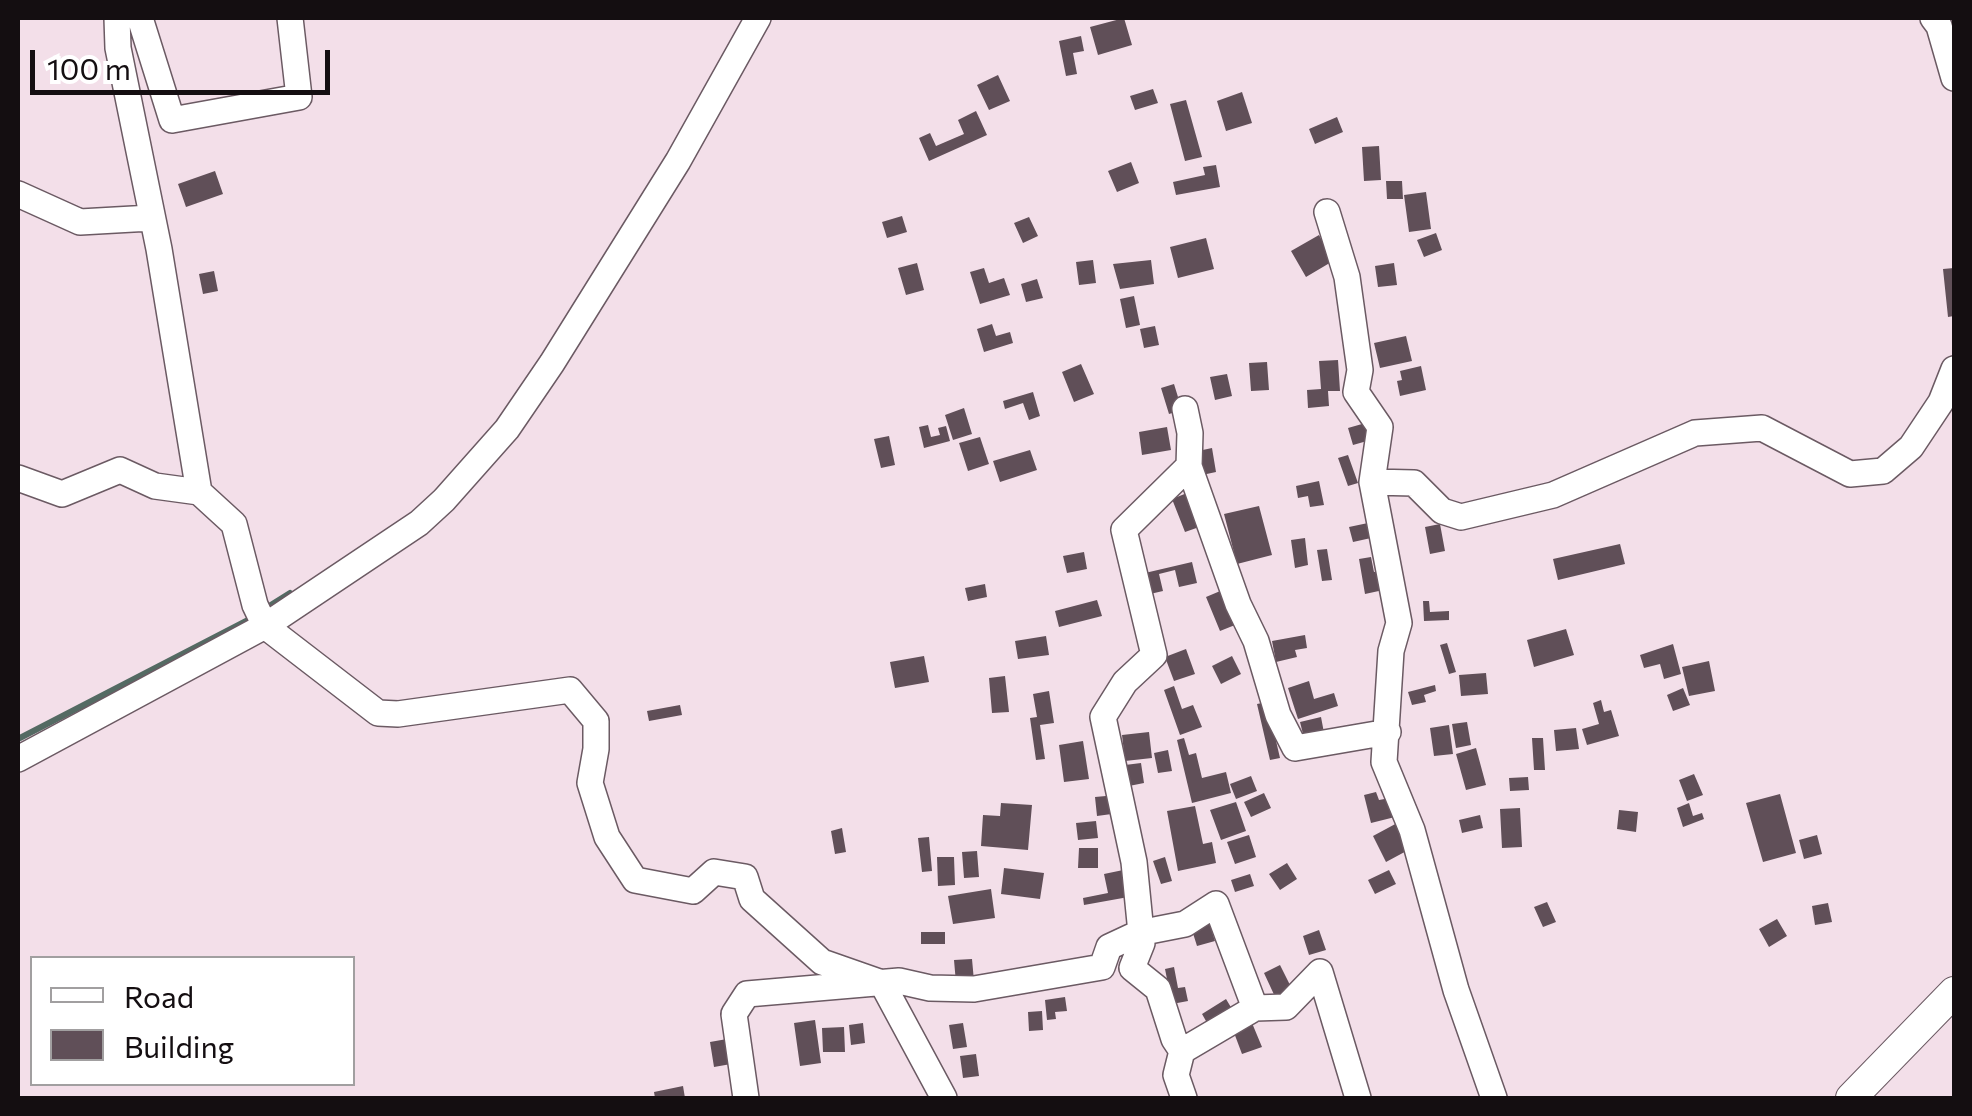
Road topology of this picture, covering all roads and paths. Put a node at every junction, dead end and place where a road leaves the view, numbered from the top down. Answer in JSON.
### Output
{"nodes":[{"id":1,"x":117,"y":18,"type":"edge"},
{"id":2,"x":140,"y":18,"type":"edge"},
{"id":3,"x":290,"y":18,"type":"edge"},
{"id":4,"x":758,"y":18,"type":"edge"},
{"id":5,"x":1933,"y":18,"type":"edge"},
{"id":6,"x":1954,"y":78,"type":"edge"},
{"id":7,"x":18,"y":194,"type":"edge"},
{"id":8,"x":1327,"y":212,"type":"dead end"},
{"id":9,"x":151,"y":218,"type":"junction"},
{"id":10,"x":1954,"y":369,"type":"edge"},
{"id":11,"x":1185,"y":409,"type":"dead end"},
{"id":12,"x":1188,"y":466,"type":"junction"},
{"id":13,"x":18,"y":478,"type":"edge"},
{"id":14,"x":1372,"y":482,"type":"junction"},
{"id":15,"x":200,"y":492,"type":"junction"},
{"id":16,"x":261,"y":617,"type":"junction"},
{"id":17,"x":1388,"y":732,"type":"junction"},
{"id":18,"x":18,"y":759,"type":"edge"},
{"id":19,"x":1140,"y":933,"type":"junction"},
{"id":20,"x":882,"y":983,"type":"junction"},
{"id":21,"x":1954,"y":992,"type":"edge"},
{"id":22,"x":1255,"y":1008,"type":"junction"},
{"id":23,"x":1182,"y":1051,"type":"junction"},
{"id":24,"x":746,"y":1098,"type":"edge"},
{"id":25,"x":944,"y":1098,"type":"edge"},
{"id":26,"x":1184,"y":1098,"type":"edge"},
{"id":27,"x":1358,"y":1098,"type":"edge"},
{"id":28,"x":1494,"y":1098,"type":"edge"},
{"id":29,"x":1850,"y":1098,"type":"edge"}],
"edges":[{"from":1,"to":9,"type":"street"},
{"from":2,"to":3,"type":"street"},
{"from":4,"to":16,"type":"street"},
{"from":5,"to":6,"type":"street"},
{"from":7,"to":9,"type":"street"},
{"from":8,"to":14,"type":"street"},
{"from":9,"to":15,"type":"street"},
{"from":10,"to":14,"type":"street"},
{"from":11,"to":12,"type":"street"},
{"from":12,"to":17,"type":"street"},
{"from":12,"to":19,"type":"street"},
{"from":13,"to":15,"type":"street"},
{"from":14,"to":17,"type":"street"},
{"from":15,"to":16,"type":"street"},
{"from":16,"to":18,"type":"street"},
{"from":16,"to":20,"type":"street"},
{"from":17,"to":28,"type":"street"},
{"from":19,"to":20,"type":"street"},
{"from":19,"to":22,"type":"street"},
{"from":19,"to":23,"type":"street"},
{"from":20,"to":24,"type":"street"},
{"from":20,"to":25,"type":"street"},
{"from":21,"to":29,"type":"street"},
{"from":22,"to":23,"type":"street"},
{"from":22,"to":27,"type":"street"},
{"from":23,"to":26,"type":"street"}]}
